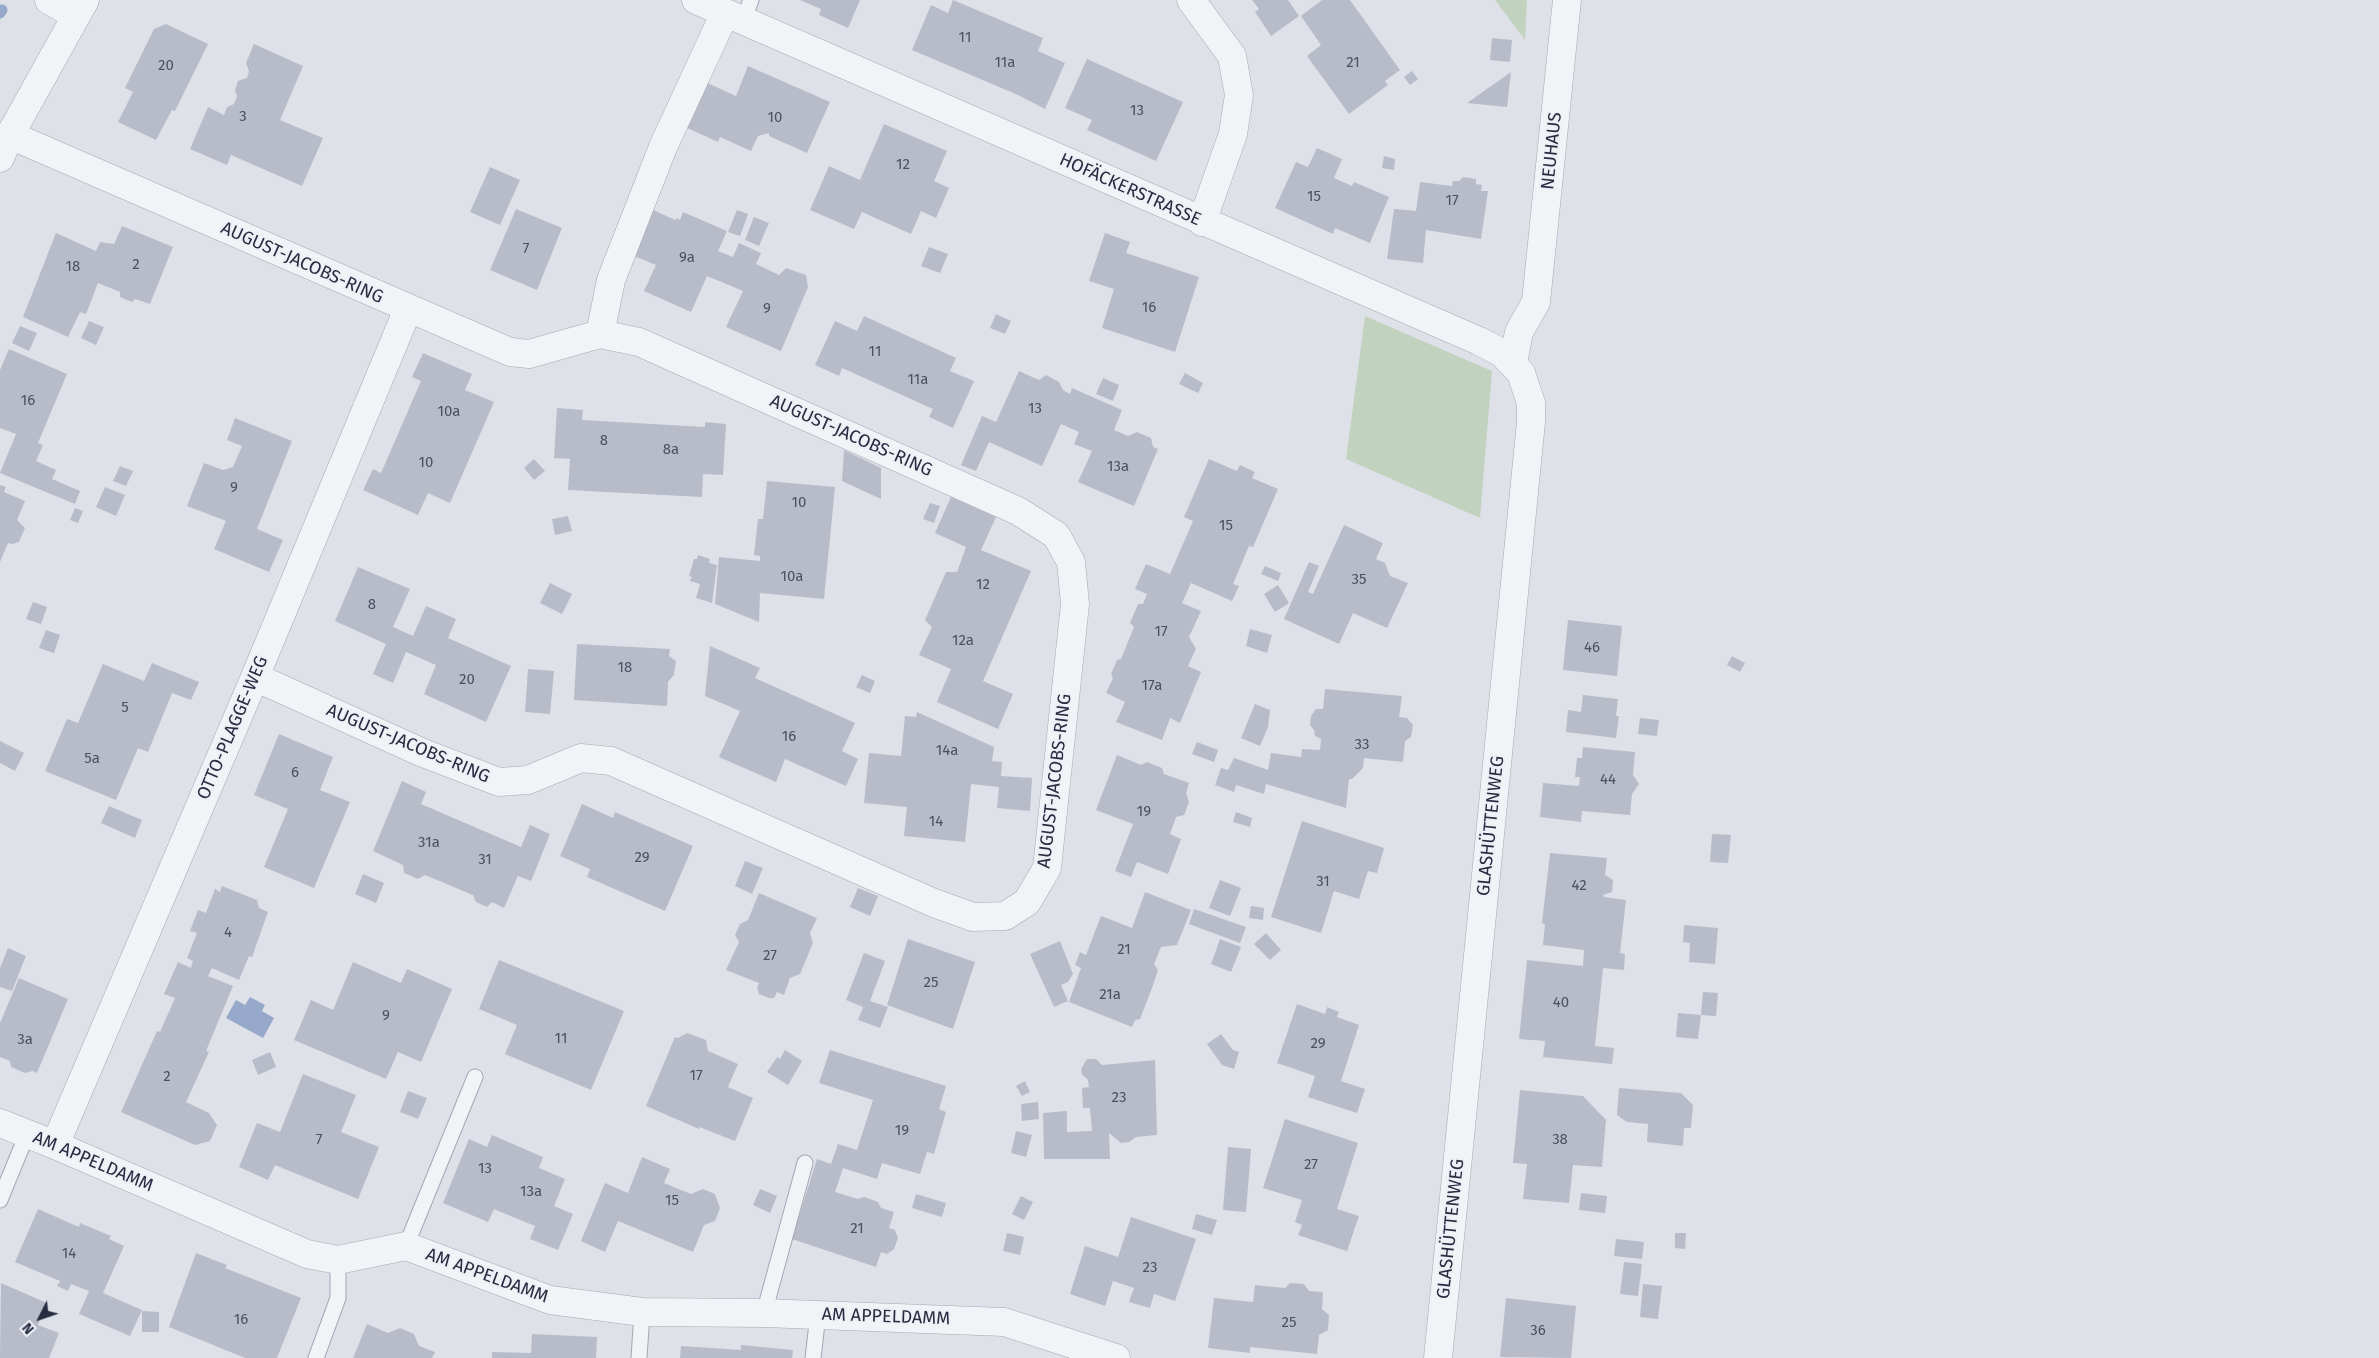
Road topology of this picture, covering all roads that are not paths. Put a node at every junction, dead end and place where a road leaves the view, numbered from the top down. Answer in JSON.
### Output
{"nodes":[{"id":1,"x":49,"y":0,"type":"edge"},
{"id":2,"x":696,"y":0,"type":"edge"},
{"id":3,"x":1191,"y":0,"type":"edge"},
{"id":4,"x":1568,"y":0,"type":"edge"},
{"id":5,"x":80,"y":7,"type":"edge"},
{"id":6,"x":740,"y":11,"type":"edge"},
{"id":7,"x":5,"y":147,"type":"edge"},
{"id":8,"x":1202,"y":222,"type":"junction"},
{"id":9,"x":408,"y":309,"type":"junction"},
{"id":10,"x":600,"y":334,"type":"junction"},
{"id":11,"x":1513,"y":364,"type":"junction"},
{"id":12,"x":255,"y":677,"type":"junction"},
{"id":13,"x":475,"y":1077,"type":"dead end"},
{"id":14,"x":0,"y":1123,"type":"edge"},
{"id":15,"x":27,"y":1134,"type":"junction"},
{"id":16,"x":55,"y":1145,"type":"junction"},
{"id":17,"x":806,"y":1163,"type":"dead end"},
{"id":18,"x":0,"y":1200,"type":"edge"},
{"id":19,"x":406,"y":1246,"type":"junction"},
{"id":20,"x":338,"y":1260,"type":"junction"},
{"id":21,"x":642,"y":1312,"type":"junction"},
{"id":22,"x":764,"y":1313,"type":"junction"},
{"id":23,"x":818,"y":1315,"type":"junction"},
{"id":24,"x":316,"y":1358,"type":"edge"},
{"id":25,"x":640,"y":1358,"type":"edge"},
{"id":26,"x":813,"y":1358,"type":"edge"},
{"id":27,"x":1116,"y":1358,"type":"edge"},
{"id":28,"x":1438,"y":1358,"type":"edge"}],
"edges":[{"from":1,"to":5,"type":"street"},
{"from":2,"to":6,"type":"street","name":"HOFÄCKERSTRASSE"},
{"from":3,"to":8,"type":"street"},
{"from":4,"to":11,"type":"street","name":"NEUHAUS"},
{"from":5,"to":7,"type":"street"},
{"from":6,"to":8,"type":"street","name":"HOFÄCKERSTRASSE"},
{"from":6,"to":10,"type":"street"},
{"from":7,"to":9,"type":"street","name":"AUGUST-JACOBS-RING"},
{"from":8,"to":11,"type":"street","name":"HOFÄCKERSTRASSE"},
{"from":9,"to":10,"type":"street","name":"AUGUST-JACOBS-RING"},
{"from":9,"to":12,"type":"street","name":"OTTO-PLAGGE-WEG"},
{"from":10,"to":12,"type":"street","name":"AUGUST-JACOBS-RING"},
{"from":11,"to":28,"type":"street","name":"GLASHÜTTENWEG"},
{"from":12,"to":16,"type":"street","name":"OTTO-PLAGGE-WEG"},
{"from":13,"to":19,"type":"lane"},
{"from":14,"to":15,"type":"street","name":"AM APPELDAMM"},
{"from":15,"to":16,"type":"street","name":"AM APPELDAMM"},
{"from":15,"to":18,"type":"lane"},
{"from":16,"to":20,"type":"street","name":"AM APPELDAMM"},
{"from":17,"to":22,"type":"lane"},
{"from":19,"to":20,"type":"street","name":"AM APPELDAMM"},
{"from":19,"to":21,"type":"street","name":"AM APPELDAMM"},
{"from":20,"to":24,"type":"lane"},
{"from":21,"to":22,"type":"street","name":"AM APPELDAMM"},
{"from":21,"to":25,"type":"lane"},
{"from":22,"to":23,"type":"street","name":"AM APPELDAMM"},
{"from":23,"to":26,"type":"lane"},
{"from":23,"to":27,"type":"street","name":"AM APPELDAMM"}]}
